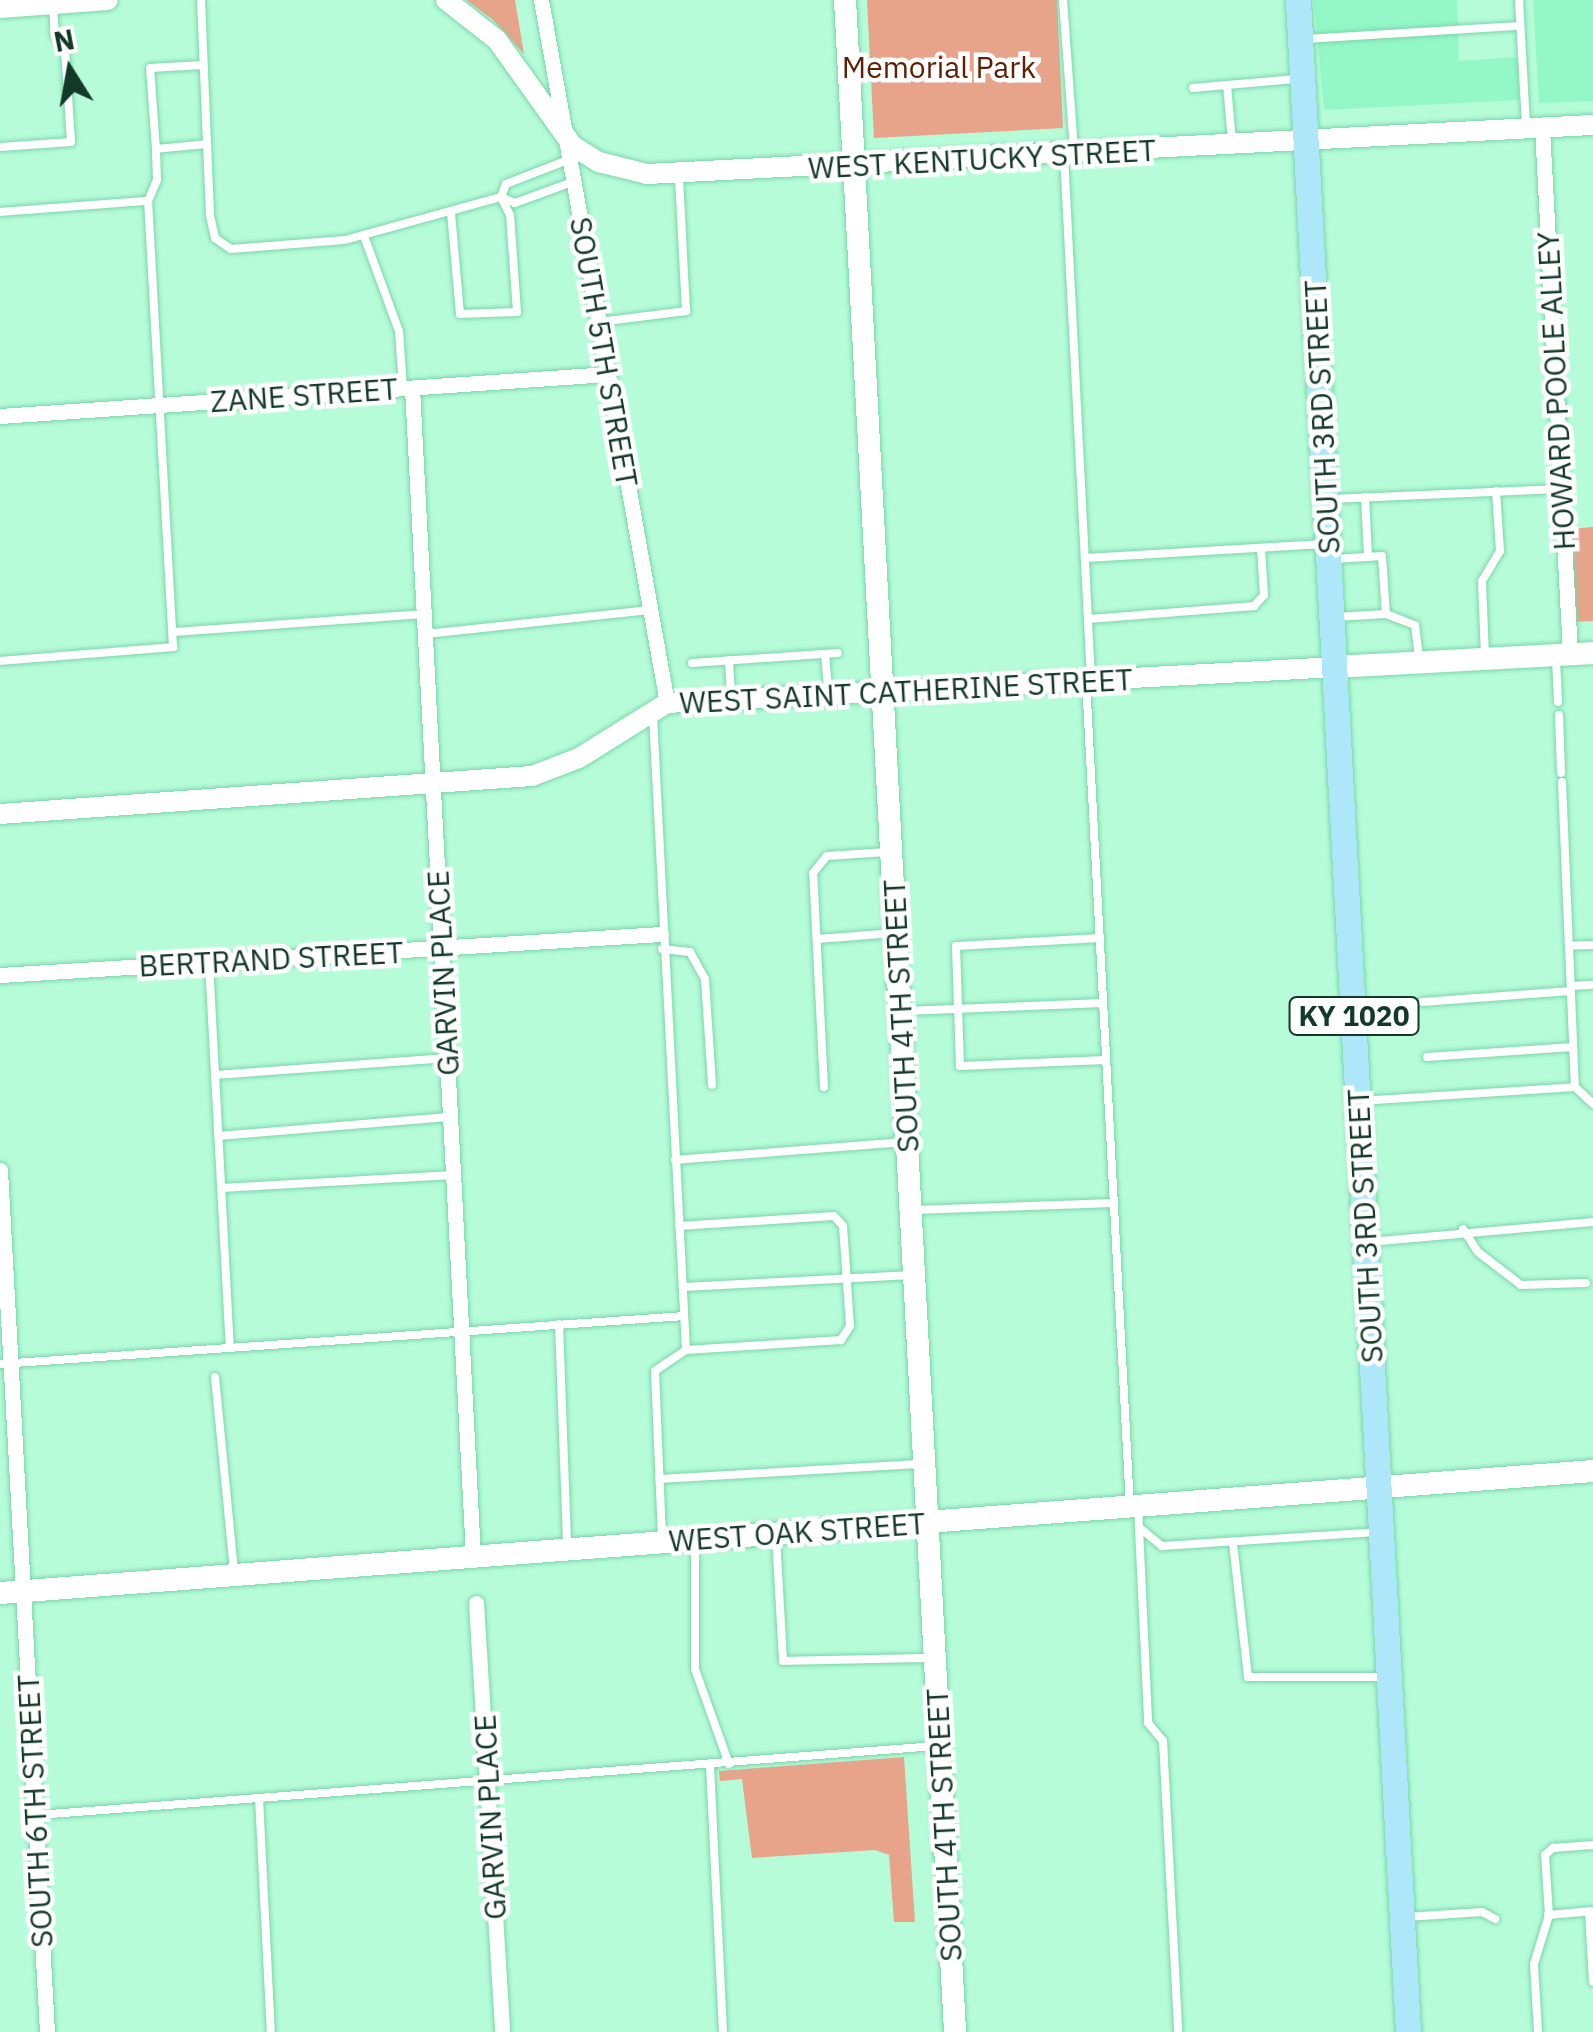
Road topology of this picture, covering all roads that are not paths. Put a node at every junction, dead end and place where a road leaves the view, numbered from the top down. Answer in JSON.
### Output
{"nodes":[{"id":1,"x":108,"y":0,"type":"edge"},
{"id":2,"x":200,"y":0,"type":"edge"},
{"id":3,"x":446,"y":0,"type":"edge"},
{"id":4,"x":541,"y":0,"type":"edge"},
{"id":5,"x":845,"y":0,"type":"edge"},
{"id":6,"x":1064,"y":0,"type":"edge"},
{"id":7,"x":1298,"y":0,"type":"edge"},
{"id":8,"x":1519,"y":0,"type":"edge"},
{"id":9,"x":53,"y":4,"type":"junction"},
{"id":10,"x":0,"y":8,"type":"edge"},
{"id":11,"x":1520,"y":26,"type":"junction"},
{"id":12,"x":1300,"y":39,"type":"junction"},
{"id":13,"x":203,"y":64,"type":"junction"},
{"id":14,"x":1303,"y":78,"type":"junction"},
{"id":15,"x":1227,"y":85,"type":"junction"},
{"id":16,"x":1193,"y":88,"type":"dead end"},
{"id":17,"x":1593,"y":125,"type":"edge"},
{"id":18,"x":1534,"y":128,"type":"junction"},
{"id":19,"x":565,"y":133,"type":"junction"},
{"id":20,"x":1307,"y":141,"type":"junction"},
{"id":21,"x":207,"y":144,"type":"junction"},
{"id":22,"x":1232,"y":146,"type":"junction"},
{"id":23,"x":0,"y":147,"type":"edge"},
{"id":24,"x":156,"y":149,"type":"junction"},
{"id":25,"x":1069,"y":154,"type":"junction"},
{"id":26,"x":570,"y":159,"type":"junction"},
{"id":27,"x":854,"y":166,"type":"junction"},
{"id":28,"x":679,"y":177,"type":"junction"},
{"id":29,"x":574,"y":181,"type":"junction"},
{"id":30,"x":501,"y":197,"type":"junction"},
{"id":31,"x":148,"y":201,"type":"junction"},
{"id":32,"x":0,"y":212,"type":"edge"},
{"id":33,"x":451,"y":212,"type":"junction"},
{"id":34,"x":364,"y":236,"type":"junction"},
{"id":35,"x":599,"y":322,"type":"junction"},
{"id":36,"x":608,"y":374,"type":"junction"},
{"id":37,"x":408,"y":388,"type":"junction"},
{"id":38,"x":162,"y":405,"type":"junction"},
{"id":39,"x":0,"y":416,"type":"edge"},
{"id":40,"x":1561,"y":489,"type":"junction"},
{"id":41,"x":1496,"y":491,"type":"junction"},
{"id":42,"x":1365,"y":497,"type":"junction"},
{"id":43,"x":1326,"y":499,"type":"junction"},
{"id":44,"x":1261,"y":549,"type":"junction"},
{"id":45,"x":1329,"y":552,"type":"junction"},
{"id":46,"x":1368,"y":557,"type":"junction"},
{"id":47,"x":1086,"y":558,"type":"junction"},
{"id":48,"x":650,"y":610,"type":"junction"},
{"id":49,"x":424,"y":614,"type":"junction"},
{"id":50,"x":1386,"y":614,"type":"junction"},
{"id":51,"x":1333,"y":617,"type":"junction"},
{"id":52,"x":1089,"y":619,"type":"junction"},
{"id":53,"x":174,"y":632,"type":"junction"},
{"id":54,"x":425,"y":634,"type":"junction"},
{"id":55,"x":838,"y":653,"type":"dead end"},
{"id":56,"x":825,"y":654,"type":"junction"},
{"id":57,"x":1573,"y":654,"type":"edge"},
{"id":58,"x":1485,"y":659,"type":"junction"},
{"id":59,"x":728,"y":660,"type":"junction"},
{"id":60,"x":0,"y":661,"type":"edge"},
{"id":61,"x":1419,"y":661,"type":"junction"},
{"id":62,"x":692,"y":663,"type":"dead end"},
{"id":63,"x":1336,"y":667,"type":"junction"},
{"id":64,"x":1089,"y":681,"type":"junction"},
{"id":65,"x":882,"y":692,"type":"junction"},
{"id":66,"x":828,"y":694,"type":"junction"},
{"id":67,"x":731,"y":701,"type":"junction"},
{"id":68,"x":1558,"y":702,"type":"dead end"},
{"id":69,"x":660,"y":708,"type":"junction"},
{"id":70,"x":1559,"y":716,"type":"dead end"},
{"id":71,"x":434,"y":783,"type":"junction"},
{"id":72,"x":0,"y":814,"type":"edge"},
{"id":73,"x":892,"y":852,"type":"junction"},
{"id":74,"x":896,"y":933,"type":"junction"},
{"id":75,"x":1100,"y":938,"type":"junction"},
{"id":76,"x":818,"y":939,"type":"junction"},
{"id":77,"x":661,"y":941,"type":"junction"},
{"id":78,"x":1593,"y":945,"type":"edge"},
{"id":79,"x":1569,"y":946,"type":"junction"},
{"id":80,"x":442,"y":949,"type":"junction"},
{"id":81,"x":209,"y":963,"type":"junction"},
{"id":82,"x":0,"y":975,"type":"edge"},
{"id":83,"x":1593,"y":985,"type":"edge"},
{"id":84,"x":1571,"y":989,"type":"junction"},
{"id":85,"x":1422,"y":1002,"type":"dead end"},
{"id":86,"x":1103,"y":1003,"type":"junction"},
{"id":87,"x":957,"y":1008,"type":"junction"},
{"id":88,"x":901,"y":1012,"type":"junction"},
{"id":89,"x":1574,"y":1047,"type":"junction"},
{"id":90,"x":1428,"y":1057,"type":"dead end"},
{"id":91,"x":448,"y":1058,"type":"junction"},
{"id":92,"x":1106,"y":1060,"type":"junction"},
{"id":93,"x":215,"y":1075,"type":"junction"},
{"id":94,"x":712,"y":1085,"type":"dead end"},
{"id":95,"x":824,"y":1087,"type":"dead end"},
{"id":96,"x":1575,"y":1087,"type":"junction"},
{"id":97,"x":1359,"y":1101,"type":"junction"},
{"id":98,"x":1593,"y":1104,"type":"edge"},
{"id":99,"x":451,"y":1117,"type":"junction"},
{"id":100,"x":218,"y":1136,"type":"junction"},
{"id":101,"x":907,"y":1142,"type":"junction"},
{"id":102,"x":674,"y":1160,"type":"junction"},
{"id":103,"x":0,"y":1170,"type":"edge"},
{"id":104,"x":454,"y":1175,"type":"junction"},
{"id":105,"x":222,"y":1188,"type":"junction"},
{"id":106,"x":1114,"y":1204,"type":"junction"},
{"id":107,"x":911,"y":1210,"type":"junction"},
{"id":108,"x":1593,"y":1222,"type":"edge"},
{"id":109,"x":679,"y":1226,"type":"junction"},
{"id":110,"x":1462,"y":1230,"type":"junction"},
{"id":111,"x":1366,"y":1242,"type":"junction"},
{"id":112,"x":2,"y":1245,"type":"edge"},
{"id":113,"x":914,"y":1275,"type":"junction"},
{"id":114,"x":846,"y":1278,"type":"junction"},
{"id":115,"x":1586,"y":1283,"type":"dead end"},
{"id":116,"x":682,"y":1287,"type":"junction"},
{"id":117,"x":684,"y":1316,"type":"junction"},
{"id":118,"x":559,"y":1324,"type":"junction"},
{"id":119,"x":462,"y":1330,"type":"junction"},
{"id":120,"x":230,"y":1347,"type":"junction"},
{"id":121,"x":686,"y":1350,"type":"junction"},
{"id":122,"x":5,"y":1364,"type":"edge"},
{"id":123,"x":215,"y":1378,"type":"dead end"},
{"id":124,"x":924,"y":1464,"type":"junction"},
{"id":125,"x":1593,"y":1471,"type":"edge"},
{"id":126,"x":659,"y":1479,"type":"junction"},
{"id":127,"x":1379,"y":1488,"type":"junction"},
{"id":128,"x":1135,"y":1514,"type":"junction"},
{"id":129,"x":927,"y":1522,"type":"junction"},
{"id":130,"x":1382,"y":1532,"type":"junction"},
{"id":131,"x":775,"y":1534,"type":"junction"},
{"id":132,"x":695,"y":1540,"type":"junction"},
{"id":133,"x":662,"y":1542,"type":"junction"},
{"id":134,"x":1233,"y":1543,"type":"junction"},
{"id":135,"x":567,"y":1550,"type":"junction"},
{"id":136,"x":473,"y":1557,"type":"junction"},
{"id":137,"x":234,"y":1575,"type":"junction"},
{"id":138,"x":12,"y":1592,"type":"edge"},
{"id":139,"x":476,"y":1602,"type":"dead end"},
{"id":140,"x":934,"y":1658,"type":"junction"},
{"id":141,"x":1389,"y":1676,"type":"junction"},
{"id":142,"x":940,"y":1746,"type":"junction"},
{"id":143,"x":729,"y":1764,"type":"junction"},
{"id":144,"x":710,"y":1766,"type":"junction"},
{"id":145,"x":488,"y":1779,"type":"junction"},
{"id":146,"x":259,"y":1798,"type":"junction"},
{"id":147,"x":35,"y":1815,"type":"junction"},
{"id":148,"x":1593,"y":1846,"type":"edge"},
{"id":149,"x":1494,"y":1904,"type":"dead end"},
{"id":150,"x":1591,"y":1911,"type":"edge"},
{"id":151,"x":1482,"y":1912,"type":"junction"},
{"id":152,"x":1547,"y":1914,"type":"junction"},
{"id":153,"x":1402,"y":1918,"type":"junction"},
{"id":154,"x":1495,"y":1919,"type":"dead end"},
{"id":155,"x":1593,"y":1982,"type":"edge"},
{"id":156,"x":47,"y":2032,"type":"edge"},
{"id":157,"x":271,"y":2032,"type":"edge"},
{"id":158,"x":502,"y":2032,"type":"edge"},
{"id":159,"x":723,"y":2032,"type":"edge"},
{"id":160,"x":955,"y":2032,"type":"edge"},
{"id":161,"x":1178,"y":2032,"type":"edge"},
{"id":162,"x":1408,"y":2032,"type":"edge"},
{"id":163,"x":1538,"y":2032,"type":"edge"}],
"edges":[{"from":1,"to":9,"type":"street"},
{"from":2,"to":13,"type":"lane"},
{"from":3,"to":19,"type":"street","name":"WEST KENTUCKY STREET"},
{"from":4,"to":19,"type":"street","name":"SOUTH 5TH STREET"},
{"from":5,"to":27,"type":"main road","name":"SOUTH 4TH STREET"},
{"from":6,"to":25,"type":"lane"},
{"from":7,"to":12,"type":"main road","name":"SOUTH 3RD STREET","number":"KY 1020"},
{"from":8,"to":11,"type":"lane"},
{"from":9,"to":10,"type":"street"},
{"from":9,"to":23,"type":"lane"},
{"from":11,"to":12,"type":"lane"},
{"from":11,"to":18,"type":"lane"},
{"from":12,"to":14,"type":"main road","name":"SOUTH 3RD STREET","number":"KY 1020"},
{"from":13,"to":21,"type":"lane"},
{"from":13,"to":24,"type":"lane"},
{"from":14,"to":15,"type":"lane"},
{"from":14,"to":20,"type":"main road","name":"SOUTH 3RD STREET","number":"KY 1020"},
{"from":15,"to":16,"type":"lane"},
{"from":15,"to":22,"type":"lane"},
{"from":17,"to":18,"type":"street","name":"WEST KENTUCKY STREET"},
{"from":18,"to":20,"type":"street","name":"WEST KENTUCKY STREET"},
{"from":18,"to":40,"type":"street","name":"HOWARD POOLE ALLEY"},
{"from":19,"to":26,"type":"street","name":"SOUTH 5TH STREET"},
{"from":19,"to":28,"type":"street","name":"WEST KENTUCKY STREET"},
{"from":20,"to":22,"type":"street","name":"WEST KENTUCKY STREET"},
{"from":20,"to":43,"type":"main road","name":"SOUTH 3RD STREET","number":"KY 1020"},
{"from":21,"to":24,"type":"lane"},
{"from":21,"to":34,"type":"lane"},
{"from":22,"to":25,"type":"street","name":"WEST KENTUCKY STREET"},
{"from":24,"to":31,"type":"lane"},
{"from":25,"to":27,"type":"street","name":"WEST KENTUCKY STREET"},
{"from":25,"to":47,"type":"lane"},
{"from":26,"to":29,"type":"street","name":"SOUTH 5TH STREET"},
{"from":26,"to":30,"type":"lane"},
{"from":27,"to":28,"type":"street","name":"WEST KENTUCKY STREET"},
{"from":27,"to":65,"type":"main road","name":"SOUTH 4TH STREET"},
{"from":28,"to":35,"type":"lane"},
{"from":29,"to":30,"type":"lane"},
{"from":29,"to":35,"type":"street","name":"SOUTH 5TH STREET"},
{"from":30,"to":33,"type":"lane"},
{"from":30,"to":33,"type":"lane"},
{"from":31,"to":32,"type":"lane"},
{"from":31,"to":38,"type":"lane"},
{"from":33,"to":34,"type":"lane"},
{"from":34,"to":37,"type":"lane"},
{"from":35,"to":36,"type":"street","name":"SOUTH 5TH STREET"},
{"from":36,"to":37,"type":"street","name":"ZANE STREET"},
{"from":36,"to":48,"type":"street","name":"SOUTH 5TH STREET"},
{"from":37,"to":38,"type":"street","name":"ZANE STREET"},
{"from":37,"to":49,"type":"street","name":"GARVIN PLACE"},
{"from":38,"to":39,"type":"street","name":"ZANE STREET"},
{"from":38,"to":53,"type":"lane"},
{"from":40,"to":41,"type":"lane"},
{"from":40,"to":57,"type":"street","name":"HOWARD POOLE ALLEY"},
{"from":41,"to":42,"type":"lane"},
{"from":41,"to":58,"type":"lane"},
{"from":42,"to":43,"type":"lane"},
{"from":42,"to":46,"type":"lane"},
{"from":43,"to":45,"type":"main road","name":"SOUTH 3RD STREET","number":"KY 1020"},
{"from":44,"to":45,"type":"lane"},
{"from":44,"to":47,"type":"lane"},
{"from":44,"to":52,"type":"lane"},
{"from":45,"to":46,"type":"lane"},
{"from":45,"to":51,"type":"main road","name":"SOUTH 3RD STREET","number":"KY 1020"},
{"from":46,"to":50,"type":"lane"},
{"from":47,"to":52,"type":"lane"},
{"from":48,"to":54,"type":"lane"},
{"from":48,"to":69,"type":"street","name":"SOUTH 5TH STREET"},
{"from":49,"to":53,"type":"lane"},
{"from":49,"to":54,"type":"street","name":"GARVIN PLACE"},
{"from":50,"to":51,"type":"lane"},
{"from":50,"to":61,"type":"lane"},
{"from":51,"to":63,"type":"main road","name":"SOUTH 3RD STREET","number":"KY 1020"},
{"from":52,"to":64,"type":"lane"},
{"from":53,"to":60,"type":"lane"},
{"from":54,"to":71,"type":"street","name":"GARVIN PLACE"},
{"from":55,"to":56,"type":"lane"},
{"from":56,"to":59,"type":"lane"},
{"from":56,"to":66,"type":"lane"},
{"from":57,"to":58,"type":"main road","name":"WEST SAINT CATHERINE STREET"},
{"from":57,"to":68,"type":"lane"},
{"from":58,"to":61,"type":"main road","name":"WEST SAINT CATHERINE STREET"},
{"from":59,"to":62,"type":"lane"},
{"from":59,"to":67,"type":"lane"},
{"from":61,"to":63,"type":"main road","name":"WEST SAINT CATHERINE STREET"},
{"from":63,"to":64,"type":"street","name":"WEST SAINT CATHERINE STREET"},
{"from":63,"to":97,"type":"main road","name":"SOUTH 3RD STREET","number":"KY 1020"},
{"from":64,"to":65,"type":"street","name":"WEST SAINT CATHERINE STREET"},
{"from":64,"to":75,"type":"lane"},
{"from":65,"to":66,"type":"street","name":"WEST SAINT CATHERINE STREET"},
{"from":65,"to":73,"type":"main road","name":"SOUTH 4TH STREET"},
{"from":66,"to":67,"type":"street","name":"WEST SAINT CATHERINE STREET"},
{"from":67,"to":69,"type":"street","name":"WEST SAINT CATHERINE STREET"},
{"from":69,"to":71,"type":"street","name":"WEST SAINT CATHERINE STREET"},
{"from":69,"to":77,"type":"lane"},
{"from":70,"to":79,"type":"lane"},
{"from":71,"to":72,"type":"street","name":"WEST SAINT CATHERINE STREET"},
{"from":71,"to":80,"type":"street","name":"GARVIN PLACE"},
{"from":73,"to":74,"type":"main road","name":"SOUTH 4TH STREET"},
{"from":73,"to":76,"type":"lane"},
{"from":74,"to":76,"type":"lane"},
{"from":74,"to":88,"type":"main road","name":"SOUTH 4TH STREET"},
{"from":75,"to":86,"type":"lane"},
{"from":75,"to":87,"type":"lane"},
{"from":76,"to":95,"type":"lane"},
{"from":77,"to":80,"type":"street","name":"BERTRAND STREET"},
{"from":77,"to":94,"type":"lane"},
{"from":77,"to":102,"type":"lane"},
{"from":78,"to":79,"type":"lane"},
{"from":79,"to":84,"type":"lane"},
{"from":80,"to":81,"type":"street","name":"BERTRAND STREET"},
{"from":80,"to":91,"type":"street","name":"GARVIN PLACE"},
{"from":81,"to":82,"type":"street","name":"BERTRAND STREET"},
{"from":81,"to":93,"type":"lane"},
{"from":83,"to":84,"type":"lane"},
{"from":84,"to":85,"type":"lane"},
{"from":84,"to":89,"type":"lane"},
{"from":86,"to":87,"type":"lane"},
{"from":86,"to":92,"type":"lane"},
{"from":87,"to":88,"type":"lane"},
{"from":87,"to":92,"type":"lane"},
{"from":88,"to":101,"type":"main road","name":"SOUTH 4TH STREET"},
{"from":89,"to":90,"type":"lane"},
{"from":89,"to":96,"type":"lane"},
{"from":91,"to":93,"type":"lane"},
{"from":91,"to":99,"type":"street","name":"GARVIN PLACE"},
{"from":92,"to":106,"type":"lane"},
{"from":93,"to":100,"type":"lane"},
{"from":96,"to":97,"type":"lane"},
{"from":96,"to":98,"type":"lane"},
{"from":97,"to":111,"type":"main road","name":"SOUTH 3RD STREET","number":"KY 1020"},
{"from":99,"to":100,"type":"lane"},
{"from":99,"to":104,"type":"street","name":"GARVIN PLACE"},
{"from":100,"to":105,"type":"lane"},
{"from":101,"to":102,"type":"lane"},
{"from":101,"to":107,"type":"main road","name":"SOUTH 4TH STREET"},
{"from":102,"to":109,"type":"lane"},
{"from":103,"to":112,"type":"street","name":"SOUTH 6TH STREET"},
{"from":104,"to":105,"type":"lane"},
{"from":104,"to":119,"type":"street","name":"GARVIN PLACE"},
{"from":105,"to":120,"type":"lane"},
{"from":106,"to":107,"type":"lane"},
{"from":106,"to":128,"type":"lane"},
{"from":107,"to":113,"type":"main road","name":"SOUTH 4TH STREET"},
{"from":108,"to":110,"type":"lane"},
{"from":109,"to":114,"type":"lane"},
{"from":109,"to":116,"type":"lane"},
{"from":110,"to":111,"type":"lane"},
{"from":110,"to":115,"type":"lane"},
{"from":111,"to":127,"type":"main road","name":"SOUTH 3RD STREET","number":"KY 1020"},
{"from":112,"to":122,"type":"street","name":"SOUTH 6TH STREET"},
{"from":113,"to":114,"type":"lane"},
{"from":113,"to":124,"type":"main road","name":"SOUTH 4TH STREET"},
{"from":114,"to":116,"type":"lane"},
{"from":114,"to":121,"type":"lane"},
{"from":116,"to":117,"type":"lane"},
{"from":117,"to":118,"type":"lane"},
{"from":117,"to":121,"type":"lane"},
{"from":118,"to":119,"type":"lane"},
{"from":118,"to":135,"type":"lane"},
{"from":119,"to":120,"type":"lane"},
{"from":119,"to":136,"type":"street","name":"GARVIN PLACE"},
{"from":120,"to":122,"type":"lane"},
{"from":121,"to":126,"type":"lane"},
{"from":122,"to":138,"type":"street","name":"SOUTH 6TH STREET"},
{"from":123,"to":137,"type":"lane"},
{"from":124,"to":126,"type":"lane"},
{"from":124,"to":129,"type":"main road","name":"SOUTH 4TH STREET"},
{"from":125,"to":127,"type":"main road","name":"WEST OAK STREET"},
{"from":126,"to":133,"type":"lane"},
{"from":127,"to":128,"type":"main road","name":"WEST OAK STREET"},
{"from":127,"to":130,"type":"main road","name":"SOUTH 3RD STREET","number":"KY 1020"},
{"from":128,"to":129,"type":"main road","name":"WEST OAK STREET"},
{"from":128,"to":134,"type":"lane"},
{"from":128,"to":161,"type":"lane"},
{"from":129,"to":131,"type":"main road","name":"WEST OAK STREET"},
{"from":129,"to":140,"type":"main road","name":"SOUTH 4TH STREET"},
{"from":130,"to":134,"type":"lane"},
{"from":130,"to":141,"type":"main road","name":"SOUTH 3RD STREET","number":"KY 1020"},
{"from":131,"to":132,"type":"main road","name":"WEST OAK STREET"},
{"from":131,"to":140,"type":"lane"},
{"from":132,"to":133,"type":"main road","name":"WEST OAK STREET"},
{"from":132,"to":143,"type":"lane"},
{"from":133,"to":135,"type":"main road","name":"WEST OAK STREET"},
{"from":134,"to":141,"type":"lane"},
{"from":135,"to":136,"type":"main road","name":"WEST OAK STREET"},
{"from":136,"to":137,"type":"main road","name":"WEST OAK STREET"},
{"from":137,"to":138,"type":"main road","name":"WEST OAK STREET"},
{"from":138,"to":147,"type":"street","name":"SOUTH 6TH STREET"},
{"from":139,"to":145,"type":"street","name":"GARVIN PLACE"},
{"from":140,"to":142,"type":"main road","name":"SOUTH 4TH STREET"},
{"from":141,"to":153,"type":"main road","name":"SOUTH 3RD STREET","number":"KY 1020"},
{"from":142,"to":143,"type":"lane"},
{"from":142,"to":160,"type":"main road","name":"SOUTH 4TH STREET"},
{"from":143,"to":144,"type":"lane"},
{"from":144,"to":145,"type":"lane"},
{"from":144,"to":159,"type":"lane"},
{"from":145,"to":146,"type":"lane"},
{"from":145,"to":158,"type":"street","name":"GARVIN PLACE"},
{"from":146,"to":147,"type":"lane"},
{"from":146,"to":157,"type":"lane"},
{"from":147,"to":156,"type":"street","name":"SOUTH 6TH STREET"},
{"from":148,"to":152,"type":"lane"},
{"from":149,"to":151,"type":"lane"},
{"from":150,"to":152,"type":"lane"},
{"from":150,"to":155,"type":"lane"},
{"from":151,"to":153,"type":"lane"},
{"from":151,"to":154,"type":"lane"},
{"from":152,"to":163,"type":"lane"},
{"from":153,"to":162,"type":"main road","name":"SOUTH 3RD STREET","number":"KY 1020"}]}
